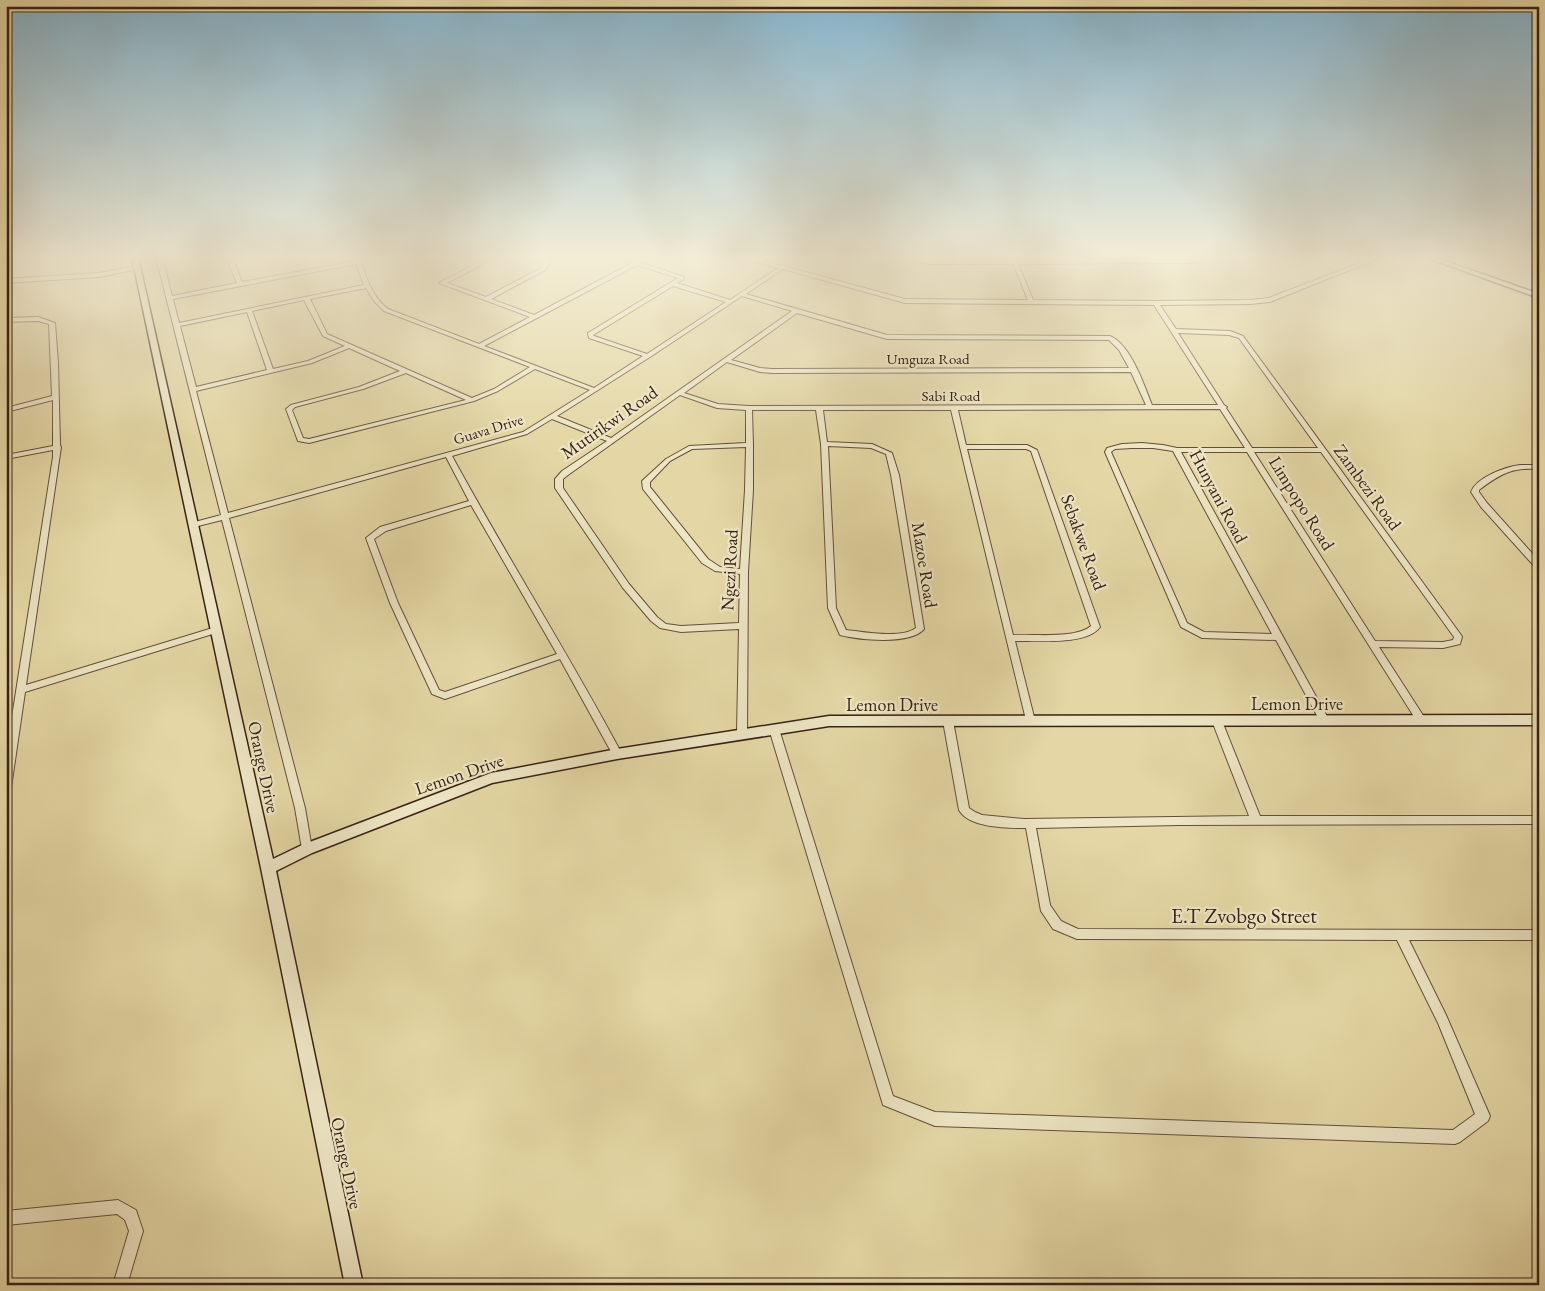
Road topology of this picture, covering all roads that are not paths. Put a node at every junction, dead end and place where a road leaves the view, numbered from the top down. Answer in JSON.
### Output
{"nodes":[{"id":1,"x":148,"y":317,"type":"edge"},
{"id":2,"x":174,"y":317,"type":"edge"},
{"id":3,"x":214,"y":317,"type":"edge"},
{"id":4,"x":252,"y":317,"type":"edge"},
{"id":5,"x":316,"y":317,"type":"edge"},
{"id":6,"x":405,"y":317,"type":"edge"},
{"id":7,"x":535,"y":317,"type":"edge"},
{"id":8,"x":618,"y":317,"type":"edge"},
{"id":9,"x":708,"y":317,"type":"edge"},
{"id":10,"x":787,"y":317,"type":"edge"},
{"id":11,"x":818,"y":317,"type":"edge"},
{"id":12,"x":1166,"y":317,"type":"edge"},
{"id":13,"x":6,"y":320,"type":"edge"},
{"id":14,"x":176,"y":325,"type":"junction"},
{"id":15,"x":1175,"y":332,"type":"junction"},
{"id":16,"x":479,"y":346,"type":"junction"},
{"id":17,"x":347,"y":347,"type":"junction"},
{"id":18,"x":648,"y":356,"type":"junction"},
{"id":19,"x":725,"y":360,"type":"junction"},
{"id":20,"x":535,"y":367,"type":"junction"},
{"id":21,"x":1133,"y":370,"type":"junction"},
{"id":22,"x":405,"y":371,"type":"junction"},
{"id":23,"x":271,"y":372,"type":"junction"},
{"id":24,"x":192,"y":390,"type":"junction"},
{"id":25,"x":595,"y":390,"type":"junction"},
{"id":26,"x":680,"y":393,"type":"junction"},
{"id":27,"x":56,"y":397,"type":"junction"},
{"id":28,"x":472,"y":400,"type":"junction"},
{"id":29,"x":1150,"y":407,"type":"junction"},
{"id":30,"x":1224,"y":407,"type":"junction"},
{"id":31,"x":749,"y":408,"type":"junction"},
{"id":32,"x":819,"y":408,"type":"junction"},
{"id":33,"x":954,"y":408,"type":"junction"},
{"id":34,"x":6,"y":410,"type":"edge"},
{"id":35,"x":553,"y":416,"type":"junction"},
{"id":36,"x":611,"y":440,"type":"junction"},
{"id":37,"x":824,"y":444,"type":"junction"},
{"id":38,"x":750,"y":445,"type":"junction"},
{"id":39,"x":58,"y":447,"type":"junction"},
{"id":40,"x":964,"y":447,"type":"junction"},
{"id":41,"x":1176,"y":450,"type":"junction"},
{"id":42,"x":1250,"y":450,"type":"junction"},
{"id":43,"x":1322,"y":450,"type":"junction"},
{"id":44,"x":448,"y":455,"type":"junction"},
{"id":45,"x":6,"y":457,"type":"edge"},
{"id":46,"x":1539,"y":467,"type":"edge"},
{"id":47,"x":473,"y":502,"type":"junction"},
{"id":48,"x":225,"y":517,"type":"junction"},
{"id":49,"x":194,"y":525,"type":"junction"},
{"id":50,"x":1539,"y":566,"type":"edge"},
{"id":51,"x":744,"y":572,"type":"junction"},
{"id":52,"x":743,"y":626,"type":"junction"},
{"id":53,"x":216,"y":630,"type":"junction"},
{"id":54,"x":1277,"y":637,"type":"junction"},
{"id":55,"x":1010,"y":638,"type":"junction"},
{"id":56,"x":1374,"y":644,"type":"junction"},
{"id":57,"x":563,"y":656,"type":"junction"},
{"id":58,"x":20,"y":690,"type":"junction"},
{"id":59,"x":1324,"y":720,"type":"junction"},
{"id":60,"x":1421,"y":720,"type":"junction"},
{"id":61,"x":1539,"y":720,"type":"edge"},
{"id":62,"x":948,"y":721,"type":"junction"},
{"id":63,"x":1030,"y":721,"type":"junction"},
{"id":64,"x":1217,"y":721,"type":"junction"},
{"id":65,"x":774,"y":729,"type":"junction"},
{"id":66,"x":742,"y":733,"type":"junction"},
{"id":67,"x":617,"y":754,"type":"junction"},
{"id":68,"x":6,"y":788,"type":"edge"},
{"id":69,"x":1256,"y":820,"type":"junction"},
{"id":70,"x":1539,"y":820,"type":"edge"},
{"id":71,"x":1030,"y":824,"type":"junction"},
{"id":72,"x":307,"y":849,"type":"junction"},
{"id":73,"x":268,"y":868,"type":"junction"},
{"id":74,"x":1539,"y":935,"type":"edge"},
{"id":75,"x":1400,"y":936,"type":"junction"},
{"id":76,"x":6,"y":1218,"type":"edge"},
{"id":77,"x":120,"y":1285,"type":"edge"},
{"id":78,"x":354,"y":1285,"type":"edge"}],
"edges":[{"from":1,"to":49,"type":"street","name":"Orange Drive"},
{"from":2,"to":14,"type":"street"},
{"from":3,"to":14,"type":"street"},
{"from":4,"to":23,"type":"street"},
{"from":5,"to":17,"type":"street"},
{"from":6,"to":16,"type":"street"},
{"from":7,"to":16,"type":"street"},
{"from":8,"to":18,"type":"street"},
{"from":9,"to":18,"type":"street","name":"Guava Drive"},
{"from":10,"to":19,"type":"street","name":"Mutirikwi Road"},
{"from":11,"to":21,"type":"street"},
{"from":12,"to":15,"type":"street","name":"Limpopo Road"},
{"from":13,"to":27,"type":"street"},
{"from":14,"to":24,"type":"street"},
{"from":15,"to":30,"type":"street","name":"Limpopo Road"},
{"from":15,"to":43,"type":"street","name":"Zambezi Road"},
{"from":16,"to":20,"type":"street"},
{"from":17,"to":22,"type":"street"},
{"from":17,"to":23,"type":"street"},
{"from":18,"to":25,"type":"street","name":"Guava Drive"},
{"from":19,"to":21,"type":"street","name":"Umguza Road"},
{"from":19,"to":26,"type":"street","name":"Mutirikwi Road"},
{"from":20,"to":25,"type":"street"},
{"from":20,"to":28,"type":"street"},
{"from":21,"to":29,"type":"street"},
{"from":22,"to":28,"type":"street"},
{"from":22,"to":28,"type":"street"},
{"from":23,"to":24,"type":"street"},
{"from":24,"to":48,"type":"street"},
{"from":25,"to":35,"type":"street","name":"Guava Drive"},
{"from":26,"to":31,"type":"street","name":"Sabi Road"},
{"from":26,"to":36,"type":"street","name":"Mutirikwi Road"},
{"from":27,"to":34,"type":"street"},
{"from":27,"to":39,"type":"street"},
{"from":29,"to":30,"type":"street","name":"Sabi Road"},
{"from":29,"to":33,"type":"street","name":"Sabi Road"},
{"from":30,"to":42,"type":"street","name":"Limpopo Road"},
{"from":31,"to":32,"type":"street","name":"Sabi Road"},
{"from":31,"to":38,"type":"street","name":"Ngezi Road"},
{"from":32,"to":33,"type":"street","name":"Sabi Road"},
{"from":32,"to":37,"type":"street","name":"Mazoe Road"},
{"from":33,"to":40,"type":"street"},
{"from":35,"to":36,"type":"street"},
{"from":35,"to":44,"type":"street","name":"Guava Drive"},
{"from":36,"to":52,"type":"street","name":"Mutirikwi Road"},
{"from":37,"to":37,"type":"street","name":"Mazoe Road"},
{"from":38,"to":51,"type":"street","name":"Ngezi Road"},
{"from":38,"to":51,"type":"street"},
{"from":39,"to":45,"type":"street"},
{"from":39,"to":58,"type":"street"},
{"from":40,"to":55,"type":"street"},
{"from":40,"to":55,"type":"street","name":"Sebakwe Road"},
{"from":41,"to":42,"type":"street"},
{"from":41,"to":54,"type":"street","name":"Hunyani Road"},
{"from":41,"to":54,"type":"street","name":"Hunyani Road"},
{"from":42,"to":43,"type":"street"},
{"from":42,"to":56,"type":"street","name":"Limpopo Road"},
{"from":43,"to":56,"type":"street","name":"Zambezi Road"},
{"from":44,"to":47,"type":"street"},
{"from":44,"to":48,"type":"street","name":"Guava Drive"},
{"from":46,"to":50,"type":"street"},
{"from":47,"to":57,"type":"street"},
{"from":47,"to":57,"type":"street"},
{"from":48,"to":49,"type":"street","name":"Guava Drive"},
{"from":48,"to":72,"type":"street"},
{"from":49,"to":53,"type":"street","name":"Orange Drive"},
{"from":51,"to":52,"type":"street","name":"Ngezi Road"},
{"from":52,"to":66,"type":"street","name":"Ngezi Road"},
{"from":53,"to":58,"type":"street"},
{"from":53,"to":73,"type":"street","name":"Orange Drive"},
{"from":54,"to":59,"type":"street","name":"Hunyani Road"},
{"from":55,"to":63,"type":"street"},
{"from":56,"to":60,"type":"street","name":"Limpopo Road"},
{"from":57,"to":67,"type":"street"},
{"from":58,"to":68,"type":"street"},
{"from":59,"to":60,"type":"street","name":"Lemon Drive"},
{"from":59,"to":64,"type":"street","name":"Lemon Drive"},
{"from":60,"to":61,"type":"street","name":"Lemon Drive"},
{"from":62,"to":63,"type":"street","name":"Lemon Drive"},
{"from":62,"to":65,"type":"street","name":"Lemon Drive"},
{"from":62,"to":71,"type":"street"},
{"from":63,"to":64,"type":"street","name":"Lemon Drive"},
{"from":64,"to":69,"type":"street"},
{"from":65,"to":66,"type":"street","name":"Lemon Drive"},
{"from":65,"to":75,"type":"street"},
{"from":66,"to":67,"type":"street","name":"Lemon Drive"},
{"from":67,"to":72,"type":"street","name":"Lemon Drive"},
{"from":69,"to":70,"type":"street"},
{"from":69,"to":71,"type":"street"},
{"from":71,"to":75,"type":"street","name":"E.T Zvobgo Street"},
{"from":72,"to":73,"type":"street","name":"Lemon Drive"},
{"from":73,"to":78,"type":"street","name":"Orange Drive"},
{"from":74,"to":75,"type":"street","name":"E.T Zvobgo Street"},
{"from":76,"to":77,"type":"street"}]}
